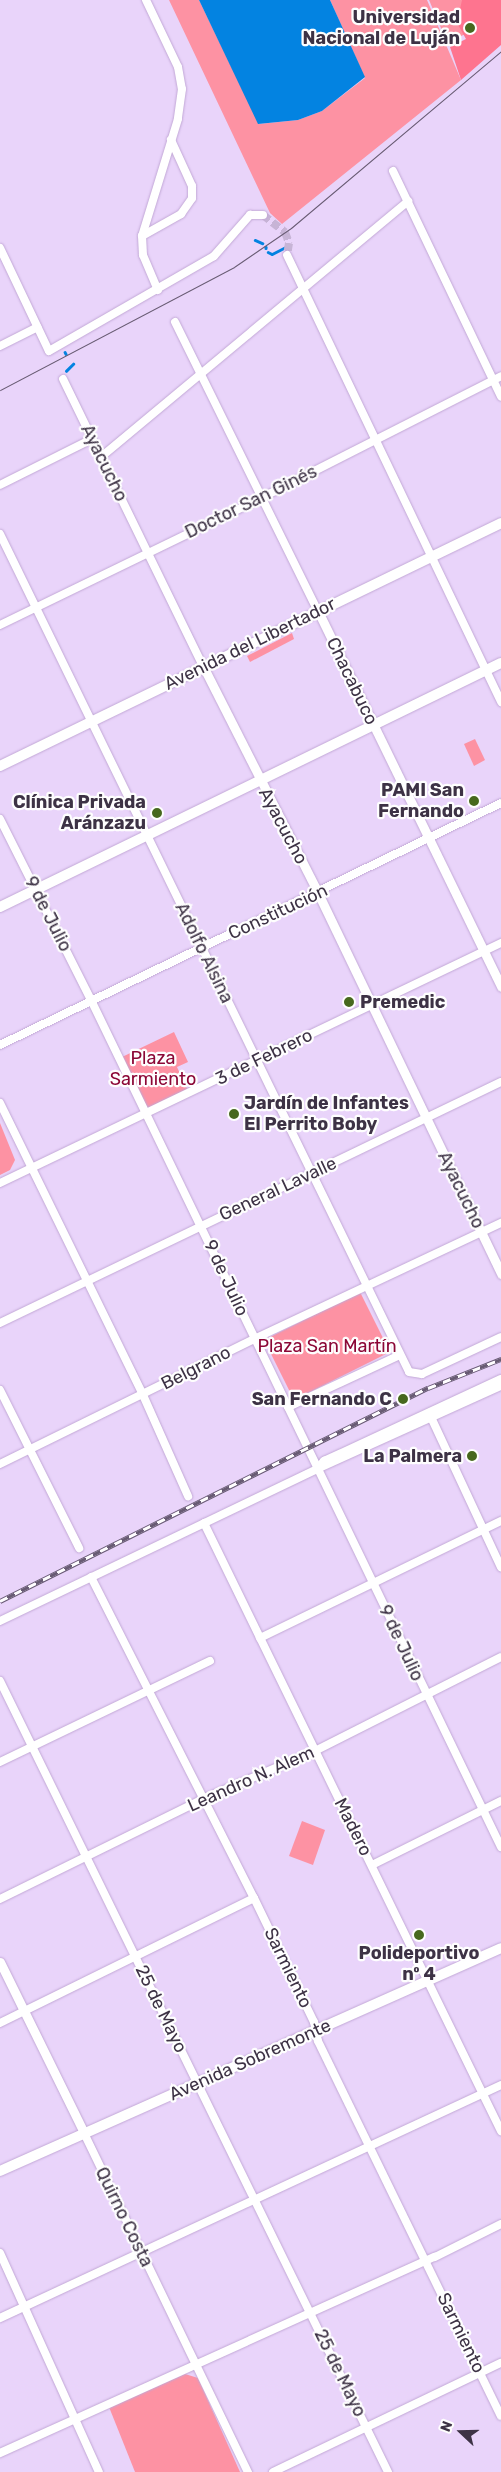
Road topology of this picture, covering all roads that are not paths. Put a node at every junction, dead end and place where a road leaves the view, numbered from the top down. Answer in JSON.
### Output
{"nodes":[{"id":1,"x":146,"y":0,"type":"edge"},
{"id":2,"x":171,"y":140,"type":"junction"},
{"id":3,"x":393,"y":171,"type":"dead end"},
{"id":4,"x":408,"y":201,"type":"junction"},
{"id":5,"x":263,"y":215,"type":"dead end"},
{"id":6,"x":142,"y":236,"type":"junction"},
{"id":7,"x":0,"y":248,"type":"edge"},
{"id":8,"x":287,"y":255,"type":"tunnel mouth"},
{"id":9,"x":302,"y":289,"type":"junction"},
{"id":10,"x":158,"y":290,"type":"junction"},
{"id":11,"x":175,"y":322,"type":"dead end"},
{"id":12,"x":38,"y":327,"type":"junction"},
{"id":13,"x":0,"y":346,"type":"edge"},
{"id":14,"x":201,"y":375,"type":"junction"},
{"id":15,"x":501,"y":376,"type":"edge"},
{"id":16,"x":63,"y":379,"type":"dead end"},
{"id":17,"x":493,"y":380,"type":"junction"},
{"id":18,"x":501,"y":396,"type":"edge"},
{"id":19,"x":92,"y":439,"type":"junction"},
{"id":20,"x":374,"y":440,"type":"junction"},
{"id":21,"x":101,"y":457,"type":"junction"},
{"id":22,"x":0,"y":485,"type":"edge"},
{"id":23,"x":261,"y":498,"type":"junction"},
{"id":24,"x":501,"y":523,"type":"edge"},
{"id":25,"x":0,"y":534,"type":"edge"},
{"id":26,"x":147,"y":552,"type":"junction"},
{"id":27,"x":431,"y":557,"type":"junction"},
{"id":28,"x":36,"y":607,"type":"junction"},
{"id":29,"x":318,"y":611,"type":"junction"},
{"id":30,"x":0,"y":626,"type":"edge"},
{"id":31,"x":501,"y":663,"type":"edge"},
{"id":32,"x":204,"y":668,"type":"junction"},
{"id":33,"x":486,"y":670,"type":"junction"},
{"id":34,"x":501,"y":702,"type":"edge"},
{"id":35,"x":92,"y":721,"type":"junction"},
{"id":36,"x":374,"y":725,"type":"junction"},
{"id":37,"x":0,"y":766,"type":"edge"},
{"id":38,"x":260,"y":781,"type":"junction"},
{"id":39,"x":501,"y":803,"type":"edge"},
{"id":40,"x":0,"y":819,"type":"edge"},
{"id":41,"x":148,"y":837,"type":"junction"},
{"id":42,"x":429,"y":838,"type":"junction"},
{"id":43,"x":36,"y":890,"type":"junction"},
{"id":44,"x":318,"y":893,"type":"junction"},
{"id":45,"x":0,"y":907,"type":"edge"},
{"id":46,"x":501,"y":943,"type":"edge"},
{"id":47,"x":202,"y":948,"type":"junction"},
{"id":48,"x":484,"y":951,"type":"junction"},
{"id":49,"x":501,"y":987,"type":"edge"},
{"id":50,"x":92,"y":1002,"type":"junction"},
{"id":51,"x":372,"y":1004,"type":"junction"},
{"id":52,"x":0,"y":1045,"type":"edge"},
{"id":53,"x":257,"y":1060,"type":"junction"},
{"id":54,"x":501,"y":1082,"type":"edge"},
{"id":55,"x":0,"y":1103,"type":"edge"},
{"id":56,"x":145,"y":1116,"type":"junction"},
{"id":57,"x":425,"y":1119,"type":"junction"},
{"id":58,"x":32,"y":1168,"type":"junction"},
{"id":59,"x":310,"y":1174,"type":"junction"},
{"id":60,"x":0,"y":1184,"type":"edge"},
{"id":61,"x":501,"y":1223,"type":"edge"},
{"id":62,"x":201,"y":1226,"type":"junction"},
{"id":63,"x":482,"y":1233,"type":"junction"},
{"id":64,"x":501,"y":1274,"type":"edge"},
{"id":65,"x":87,"y":1281,"type":"junction"},
{"id":66,"x":365,"y":1286,"type":"junction"},
{"id":67,"x":0,"y":1323,"type":"edge"},
{"id":68,"x":501,"y":1337,"type":"edge"},
{"id":69,"x":254,"y":1339,"type":"junction"},
{"id":70,"x":400,"y":1355,"type":"junction"},
{"id":71,"x":501,"y":1379,"type":"edge"},
{"id":72,"x":501,"y":1386,"type":"edge"},
{"id":73,"x":0,"y":1390,"type":"edge"},
{"id":74,"x":143,"y":1395,"type":"junction"},
{"id":75,"x":288,"y":1407,"type":"junction"},
{"id":76,"x":430,"y":1414,"type":"junction"},
{"id":77,"x":30,"y":1450,"type":"junction"},
{"id":78,"x":0,"y":1464,"type":"edge"},
{"id":79,"x":317,"y":1469,"type":"junction"},
{"id":80,"x":188,"y":1496,"type":"dead end"},
{"id":81,"x":501,"y":1521,"type":"edge"},
{"id":82,"x":204,"y":1523,"type":"junction"},
{"id":83,"x":484,"y":1530,"type":"junction"},
{"id":84,"x":79,"y":1548,"type":"dead end"},
{"id":85,"x":501,"y":1567,"type":"edge"},
{"id":86,"x":91,"y":1577,"type":"junction"},
{"id":87,"x":372,"y":1583,"type":"junction"},
{"id":88,"x":0,"y":1621,"type":"edge"},
{"id":89,"x":260,"y":1638,"type":"junction"},
{"id":90,"x":501,"y":1657,"type":"edge"},
{"id":91,"x":210,"y":1661,"type":"dead end"},
{"id":92,"x":0,"y":1681,"type":"edge"},
{"id":93,"x":150,"y":1690,"type":"junction"},
{"id":94,"x":425,"y":1694,"type":"junction"},
{"id":95,"x":32,"y":1746,"type":"junction"},
{"id":96,"x":315,"y":1751,"type":"junction"},
{"id":97,"x":0,"y":1762,"type":"edge"},
{"id":98,"x":204,"y":1798,"type":"junction"},
{"id":99,"x":501,"y":1801,"type":"edge"},
{"id":100,"x":483,"y":1810,"type":"junction"},
{"id":101,"x":501,"y":1847,"type":"edge"},
{"id":102,"x":88,"y":1856,"type":"junction"},
{"id":103,"x":372,"y":1865,"type":"junction"},
{"id":104,"x":254,"y":1898,"type":"junction"},
{"id":105,"x":0,"y":1899,"type":"edge"},
{"id":106,"x":501,"y":1948,"type":"edge"},
{"id":107,"x":135,"y":1955,"type":"junction"},
{"id":108,"x":0,"y":1962,"type":"edge"},
{"id":109,"x":428,"y":1980,"type":"junction"},
{"id":110,"x":24,"y":2011,"type":"junction"},
{"id":111,"x":0,"y":2023,"type":"edge"},
{"id":112,"x":315,"y":2031,"type":"junction"},
{"id":113,"x":197,"y":2084,"type":"junction"},
{"id":114,"x":501,"y":2085,"type":"edge"},
{"id":115,"x":482,"y":2093,"type":"junction"},
{"id":116,"x":501,"y":2131,"type":"edge"},
{"id":117,"x":84,"y":2133,"type":"junction"},
{"id":118,"x":369,"y":2146,"type":"junction"},
{"id":119,"x":0,"y":2171,"type":"edge"},
{"id":120,"x":255,"y":2199,"type":"junction"},
{"id":121,"x":501,"y":2224,"type":"edge"},
{"id":122,"x":0,"y":2253,"type":"edge"},
{"id":123,"x":142,"y":2253,"type":"junction"},
{"id":124,"x":425,"y":2260,"type":"junction"},
{"id":125,"x":26,"y":2307,"type":"junction"},
{"id":126,"x":310,"y":2312,"type":"junction"},
{"id":127,"x":0,"y":2318,"type":"edge"},
{"id":128,"x":194,"y":2363,"type":"junction"},
{"id":129,"x":501,"y":2363,"type":"edge"},
{"id":130,"x":480,"y":2373,"type":"junction"},
{"id":131,"x":501,"y":2416,"type":"edge"},
{"id":132,"x":74,"y":2417,"type":"junction"},
{"id":133,"x":366,"y":2427,"type":"junction"},
{"id":134,"x":0,"y":2452,"type":"edge"},
{"id":135,"x":99,"y":2472,"type":"edge"},
{"id":136,"x":248,"y":2472,"type":"edge"},
{"id":137,"x":273,"y":2472,"type":"edge"},
{"id":138,"x":388,"y":2472,"type":"edge"}],
"edges":[{"from":1,"to":2,"type":"street"},
{"from":2,"to":6,"type":"street"},
{"from":2,"to":6,"type":"street"},
{"from":3,"to":4,"type":"street"},
{"from":4,"to":9,"type":"street"},
{"from":4,"to":17,"type":"street"},
{"from":5,"to":10,"type":"street"},
{"from":6,"to":10,"type":"street"},
{"from":7,"to":12,"type":"street"},
{"from":8,"to":9,"type":"street"},
{"from":9,"to":14,"type":"street"},
{"from":9,"to":20,"type":"street"},
{"from":10,"to":12,"type":"street"},
{"from":11,"to":14,"type":"street","name":"Chacabuco"},
{"from":12,"to":13,"type":"street"},
{"from":14,"to":21,"type":"street"},
{"from":14,"to":23,"type":"street","name":"Chacabuco"},
{"from":15,"to":17,"type":"street","name":"Doctor San Ginés"},
{"from":16,"to":19,"type":"street","name":"Ayacucho"},
{"from":17,"to":18,"type":"street"},
{"from":17,"to":20,"type":"street","name":"Doctor San Ginés"},
{"from":19,"to":21,"type":"street","name":"Ayacucho"},
{"from":19,"to":22,"type":"street"},
{"from":20,"to":23,"type":"street","name":"Doctor San Ginés"},
{"from":20,"to":27,"type":"street"},
{"from":21,"to":26,"type":"street","name":"Ayacucho"},
{"from":23,"to":26,"type":"street","name":"Doctor San Ginés"},
{"from":23,"to":29,"type":"street","name":"Chacabuco"},
{"from":24,"to":27,"type":"main road","name":"Avenida del Libertador"},
{"from":25,"to":28,"type":"street","name":"Adolfo Alsina"},
{"from":26,"to":28,"type":"street","name":"Doctor San Ginés"},
{"from":26,"to":32,"type":"street","name":"Ayacucho"},
{"from":27,"to":29,"type":"main road","name":"Avenida del Libertador"},
{"from":27,"to":33,"type":"street"},
{"from":28,"to":30,"type":"street","name":"Doctor San Ginés"},
{"from":28,"to":35,"type":"street","name":"Adolfo Alsina"},
{"from":29,"to":32,"type":"main road","name":"Avenida del Libertador"},
{"from":29,"to":36,"type":"street","name":"Chacabuco"},
{"from":31,"to":33,"type":"main road"},
{"from":32,"to":35,"type":"main road","name":"Avenida del Libertador"},
{"from":32,"to":38,"type":"street","name":"Ayacucho"},
{"from":33,"to":34,"type":"street"},
{"from":33,"to":36,"type":"main road"},
{"from":35,"to":37,"type":"main road","name":"Avenida del Libertador"},
{"from":35,"to":41,"type":"street","name":"Adolfo Alsina"},
{"from":36,"to":38,"type":"main road"},
{"from":36,"to":42,"type":"street","name":"Chacabuco"},
{"from":38,"to":41,"type":"main road"},
{"from":38,"to":44,"type":"street","name":"Ayacucho"},
{"from":39,"to":42,"type":"street","name":"Constitución"},
{"from":40,"to":43,"type":"street","name":"9 de Julio"},
{"from":41,"to":43,"type":"main road"},
{"from":41,"to":47,"type":"street","name":"Adolfo Alsina"},
{"from":42,"to":44,"type":"street","name":"Constitución"},
{"from":42,"to":48,"type":"street","name":"Chacabuco"},
{"from":43,"to":45,"type":"main road"},
{"from":43,"to":50,"type":"street","name":"9 de Julio"},
{"from":44,"to":47,"type":"street","name":"Constitución"},
{"from":44,"to":51,"type":"street","name":"Ayacucho"},
{"from":46,"to":48,"type":"street","name":"3 de Febrero"},
{"from":47,"to":50,"type":"street","name":"Constitución"},
{"from":47,"to":53,"type":"street","name":"Adolfo Alsina"},
{"from":48,"to":49,"type":"street","name":"Chacabuco"},
{"from":48,"to":51,"type":"street","name":"3 de Febrero"},
{"from":50,"to":52,"type":"street","name":"Constitución"},
{"from":50,"to":56,"type":"street","name":"9 de Julio"},
{"from":51,"to":53,"type":"street","name":"3 de Febrero"},
{"from":51,"to":57,"type":"street","name":"Ayacucho"},
{"from":53,"to":56,"type":"street","name":"3 de Febrero"},
{"from":53,"to":59,"type":"street","name":"Adolfo Alsina"},
{"from":54,"to":57,"type":"street","name":"General Lavalle"},
{"from":55,"to":58,"type":"street"},
{"from":56,"to":58,"type":"street","name":"3 de Febrero"},
{"from":56,"to":62,"type":"street","name":"9 de Julio"},
{"from":57,"to":59,"type":"street","name":"General Lavalle"},
{"from":57,"to":63,"type":"street","name":"Ayacucho"},
{"from":58,"to":60,"type":"street","name":"3 de Febrero"},
{"from":58,"to":65,"type":"street"},
{"from":59,"to":62,"type":"street","name":"General Lavalle"},
{"from":59,"to":66,"type":"street","name":"Adolfo Alsina"},
{"from":61,"to":63,"type":"street","name":"Belgrano"},
{"from":62,"to":65,"type":"street","name":"General Lavalle"},
{"from":62,"to":69,"type":"street","name":"9 de Julio"},
{"from":63,"to":64,"type":"street","name":"Ayacucho"},
{"from":63,"to":66,"type":"street","name":"Belgrano"},
{"from":65,"to":67,"type":"street","name":"General Lavalle"},
{"from":65,"to":74,"type":"street"},
{"from":66,"to":69,"type":"street","name":"Belgrano"},
{"from":66,"to":70,"type":"street","name":"Adolfo Alsina"},
{"from":68,"to":70,"type":"street","name":"Adolfo Alsina"},
{"from":69,"to":74,"type":"street","name":"Belgrano"},
{"from":69,"to":75,"type":"street","name":"9 de Julio"},
{"from":70,"to":75,"type":"street"},
{"from":71,"to":76,"type":"street"},
{"from":72,"to":76,"type":"street"},
{"from":73,"to":77,"type":"street"},
{"from":74,"to":77,"type":"street","name":"Belgrano"},
{"from":74,"to":80,"type":"street"},
{"from":75,"to":79,"type":"street","name":"9 de Julio"},
{"from":76,"to":79,"type":"street"},
{"from":76,"to":83,"type":"street"},
{"from":77,"to":78,"type":"street","name":"Belgrano"},
{"from":77,"to":84,"type":"street"},
{"from":79,"to":82,"type":"street"},
{"from":79,"to":87,"type":"street","name":"9 de Julio"},
{"from":81,"to":83,"type":"street"},
{"from":82,"to":86,"type":"street"},
{"from":82,"to":89,"type":"street","name":"Madero"},
{"from":83,"to":85,"type":"street"},
{"from":83,"to":87,"type":"street"},
{"from":86,"to":88,"type":"street"},
{"from":86,"to":93,"type":"street","name":"Sarmiento"},
{"from":87,"to":89,"type":"street"},
{"from":87,"to":94,"type":"street","name":"9 de Julio"},
{"from":89,"to":96,"type":"street","name":"Madero"},
{"from":90,"to":94,"type":"street","name":"Leandro N. Alem"},
{"from":91,"to":93,"type":"street"},
{"from":92,"to":95,"type":"street","name":"25 de Mayo"},
{"from":93,"to":95,"type":"street"},
{"from":93,"to":98,"type":"street","name":"Sarmiento"},
{"from":94,"to":96,"type":"street","name":"Leandro N. Alem"},
{"from":94,"to":100,"type":"street","name":"9 de Julio"},
{"from":95,"to":97,"type":"street"},
{"from":95,"to":102,"type":"street","name":"25 de Mayo"},
{"from":96,"to":98,"type":"street","name":"Leandro N. Alem"},
{"from":96,"to":103,"type":"street","name":"Madero"},
{"from":98,"to":102,"type":"street","name":"Leandro N. Alem"},
{"from":98,"to":104,"type":"street","name":"Sarmiento"},
{"from":99,"to":100,"type":"street"},
{"from":100,"to":101,"type":"street","name":"9 de Julio"},
{"from":100,"to":103,"type":"street"},
{"from":102,"to":105,"type":"street","name":"Leandro N. Alem"},
{"from":102,"to":107,"type":"street","name":"25 de Mayo"},
{"from":103,"to":109,"type":"street","name":"Madero"},
{"from":104,"to":107,"type":"street"},
{"from":104,"to":112,"type":"street","name":"Sarmiento"},
{"from":106,"to":109,"type":"main road","name":"Avenida Sobremonte"},
{"from":107,"to":110,"type":"street"},
{"from":107,"to":113,"type":"street","name":"25 de Mayo"},
{"from":108,"to":110,"type":"street","name":"Quirno Costa"},
{"from":109,"to":112,"type":"main road","name":"Avenida Sobremonte"},
{"from":109,"to":115,"type":"street","name":"Madero"},
{"from":110,"to":111,"type":"street"},
{"from":110,"to":117,"type":"street","name":"Quirno Costa"},
{"from":112,"to":113,"type":"main road","name":"Avenida Sobremonte"},
{"from":112,"to":118,"type":"street","name":"Sarmiento"},
{"from":113,"to":117,"type":"main road","name":"Avenida Sobremonte"},
{"from":113,"to":120,"type":"street","name":"25 de Mayo"},
{"from":114,"to":115,"type":"street"},
{"from":115,"to":116,"type":"street","name":"Madero"},
{"from":115,"to":118,"type":"street"},
{"from":117,"to":119,"type":"main road","name":"Avenida Sobremonte"},
{"from":117,"to":123,"type":"street","name":"Quirno Costa"},
{"from":118,"to":120,"type":"street"},
{"from":118,"to":124,"type":"street","name":"Sarmiento"},
{"from":120,"to":123,"type":"street"},
{"from":120,"to":126,"type":"street","name":"25 de Mayo"},
{"from":121,"to":124,"type":"street"},
{"from":122,"to":125,"type":"street"},
{"from":123,"to":125,"type":"street"},
{"from":123,"to":128,"type":"street","name":"Quirno Costa"},
{"from":124,"to":126,"type":"street"},
{"from":124,"to":130,"type":"street","name":"Sarmiento"},
{"from":125,"to":127,"type":"street"},
{"from":125,"to":132,"type":"street"},
{"from":126,"to":128,"type":"street"},
{"from":126,"to":133,"type":"street","name":"25 de Mayo"},
{"from":128,"to":132,"type":"street"},
{"from":128,"to":136,"type":"street","name":"Quirno Costa"},
{"from":129,"to":130,"type":"street"},
{"from":130,"to":131,"type":"street","name":"Sarmiento"},
{"from":130,"to":133,"type":"street"},
{"from":132,"to":134,"type":"street"},
{"from":132,"to":135,"type":"street"},
{"from":133,"to":137,"type":"street"},
{"from":133,"to":138,"type":"street","name":"25 de Mayo"}]}
